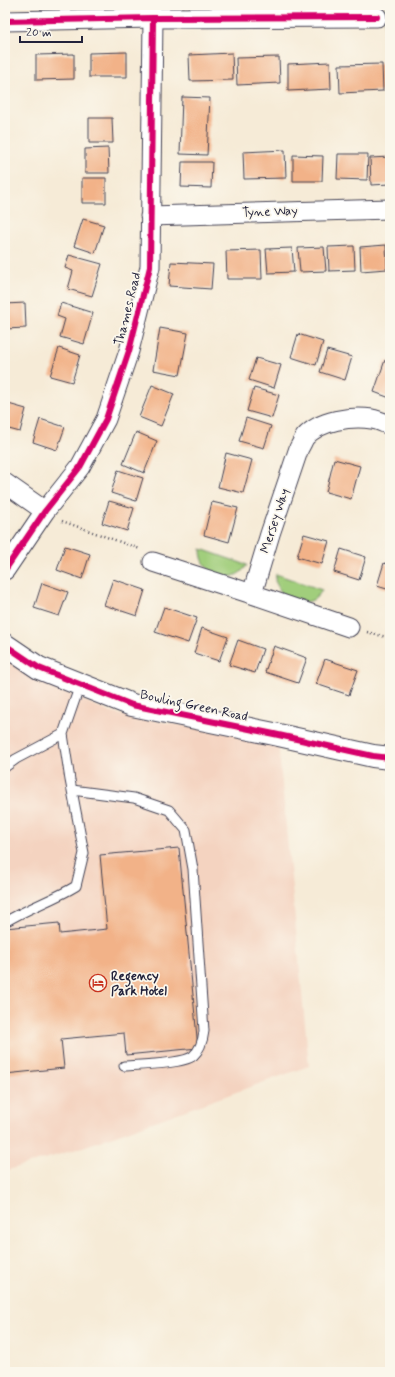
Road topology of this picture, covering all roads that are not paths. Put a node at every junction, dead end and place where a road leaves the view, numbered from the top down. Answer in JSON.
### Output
{"nodes":[{"id":1,"x":377,"y":17,"type":"dead end"},
{"id":2,"x":153,"y":18,"type":"junction"},
{"id":3,"x":5,"y":21,"type":"edge"},
{"id":4,"x":390,"y":209,"type":"edge"},
{"id":5,"x":150,"y":216,"type":"junction"},
{"id":6,"x":390,"y":425,"type":"edge"},
{"id":7,"x":5,"y":483,"type":"edge"},
{"id":8,"x":45,"y":511,"type":"junction"},
{"id":9,"x":153,"y":562,"type":"road end"},
{"id":10,"x":5,"y":570,"type":"edge"},
{"id":11,"x":252,"y":594,"type":"junction"},
{"id":12,"x":349,"y":627,"type":"dead end"},
{"id":13,"x":5,"y":645,"type":"edge"},
{"id":14,"x":80,"y":684,"type":"junction"},
{"id":15,"x":63,"y":734,"type":"junction"},
{"id":16,"x":390,"y":758,"type":"edge"},
{"id":17,"x":5,"y":767,"type":"edge"},
{"id":18,"x":72,"y":790,"type":"junction"},
{"id":19,"x":5,"y":922,"type":"edge"},
{"id":20,"x":124,"y":1066,"type":"dead end"}],
"edges":[{"from":1,"to":2,"type":"street"},
{"from":2,"to":3,"type":"street"},
{"from":2,"to":5,"type":"street","name":"Thames Road"},
{"from":4,"to":5,"type":"street","name":"Tyne Way"},
{"from":5,"to":8,"type":"street","name":"Thames Road"},
{"from":6,"to":11,"type":"street","name":"Mersey Way"},
{"from":7,"to":8,"type":"street"},
{"from":8,"to":10,"type":"street","name":"Thames Road"},
{"from":9,"to":11,"type":"street"},
{"from":11,"to":12,"type":"street"},
{"from":13,"to":14,"type":"street","name":"Bowling Green Road"},
{"from":14,"to":15,"type":"lane"},
{"from":14,"to":16,"type":"street","name":"Bowling Green Road"},
{"from":15,"to":17,"type":"lane"},
{"from":15,"to":18,"type":"lane"},
{"from":18,"to":19,"type":"lane"},
{"from":18,"to":20,"type":"lane"}]}
